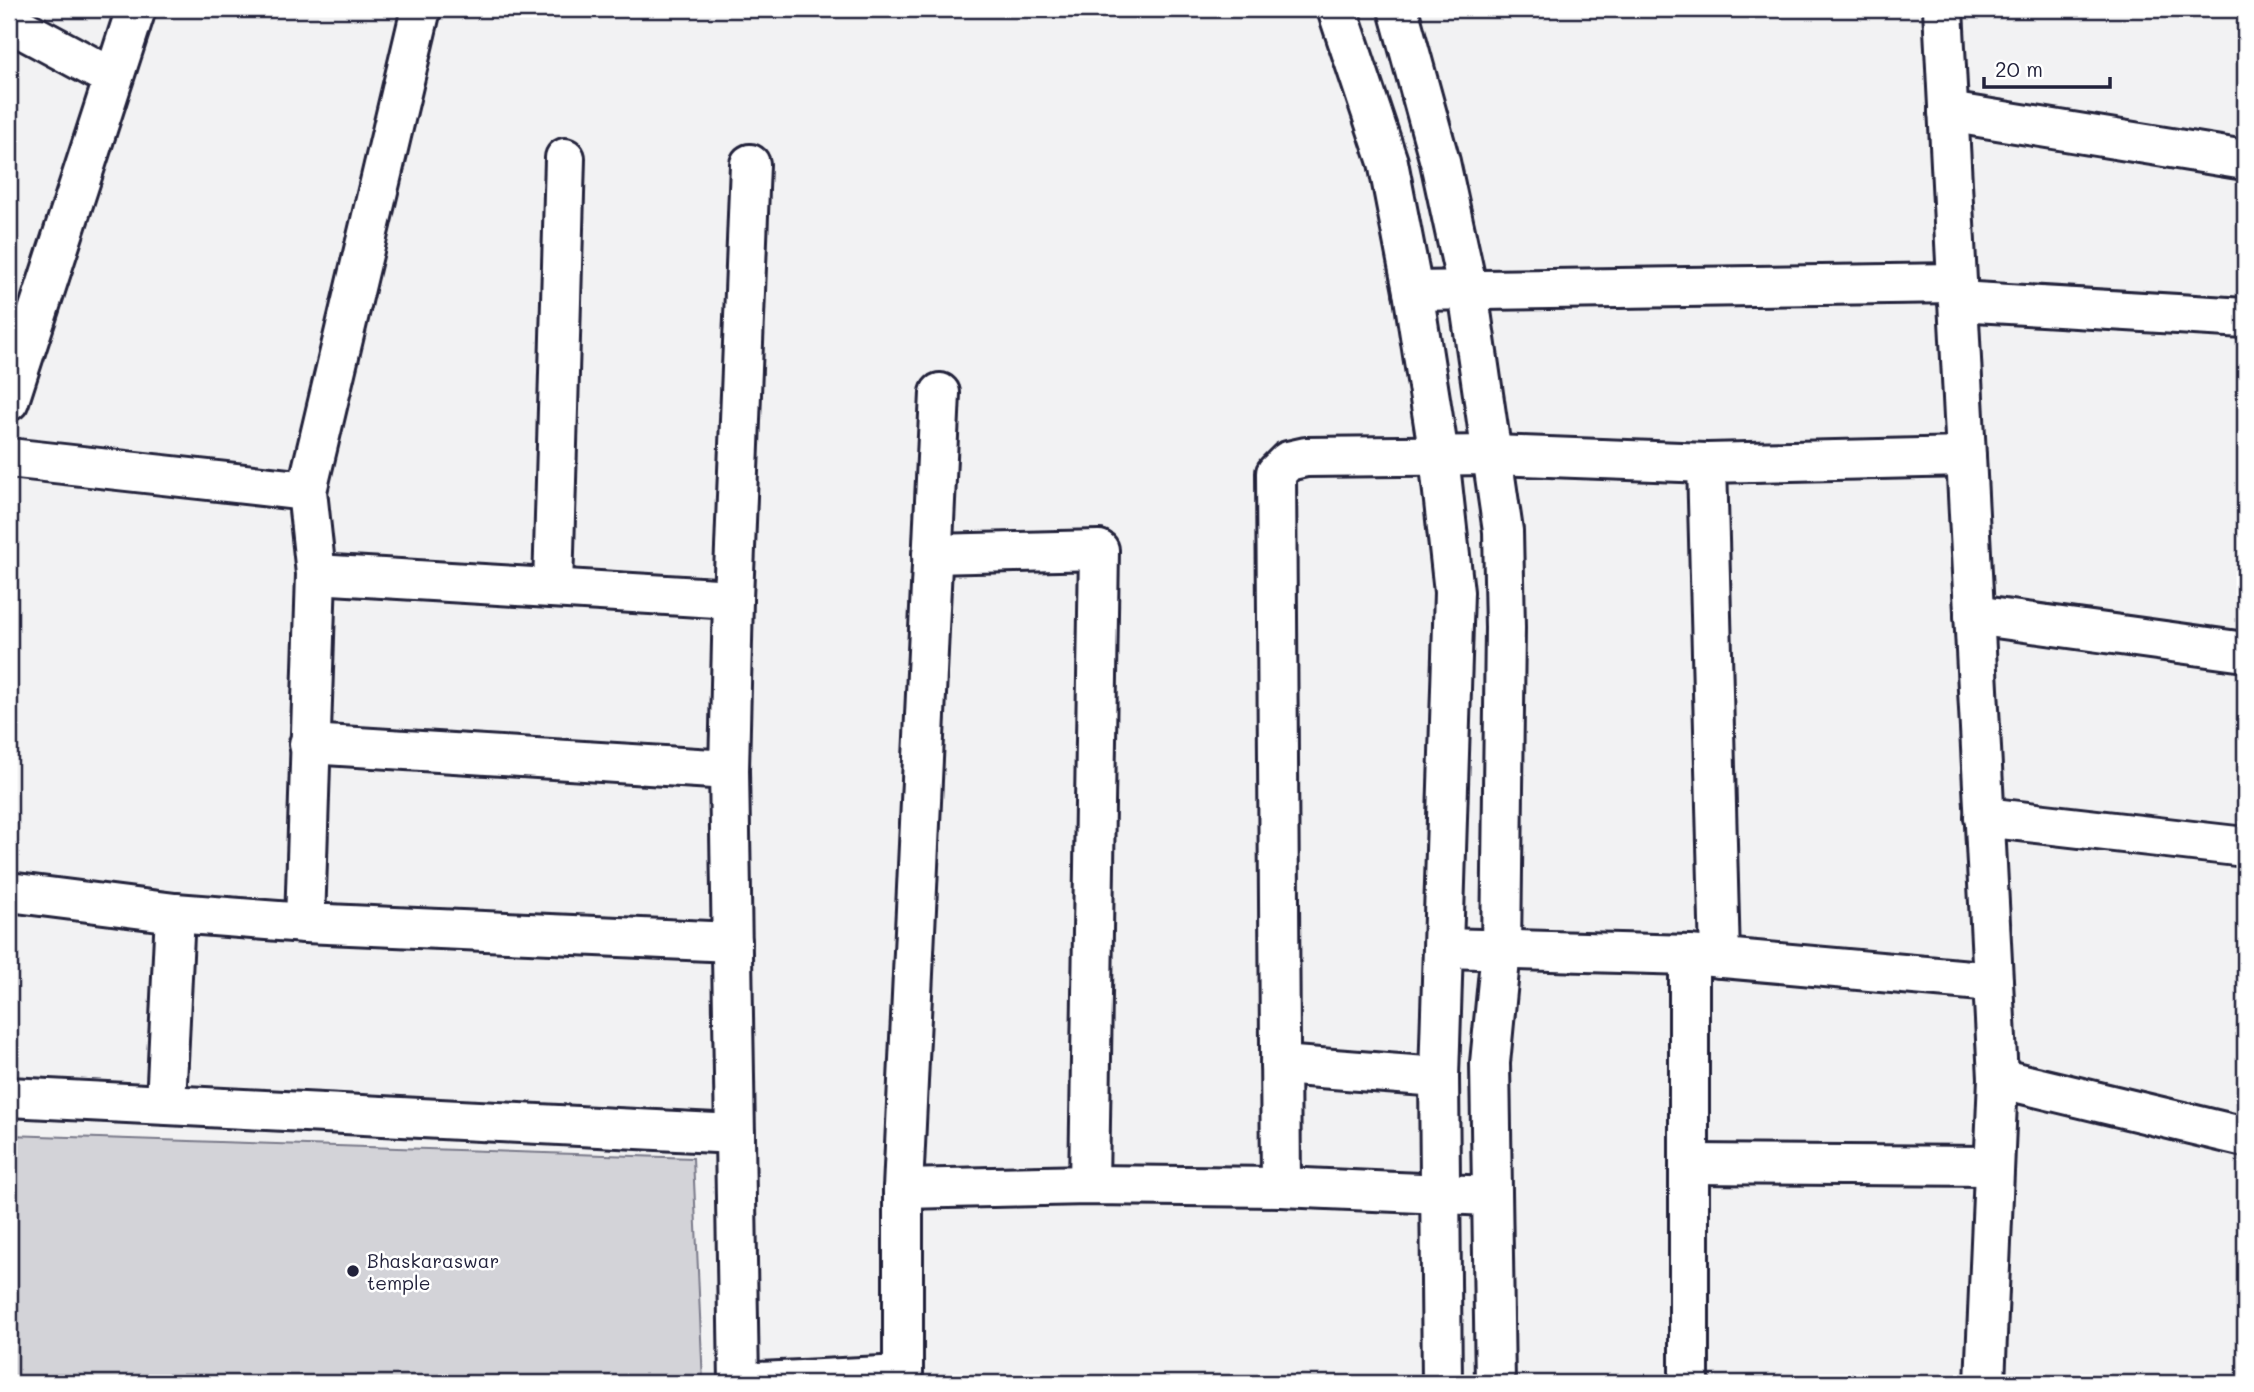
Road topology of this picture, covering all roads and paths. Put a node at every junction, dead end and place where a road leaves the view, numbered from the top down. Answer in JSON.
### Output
{"nodes":[{"id":1,"x":136,"y":9,"type":"edge"},
{"id":2,"x":421,"y":9,"type":"edge"},
{"id":3,"x":1398,"y":9,"type":"edge"},
{"id":4,"x":1943,"y":9,"type":"edge"},
{"id":5,"x":1350,"y":12,"type":"edge"},
{"id":6,"x":9,"y":22,"type":"edge"},
{"id":7,"x":113,"y":78,"type":"junction"},
{"id":8,"x":1948,"y":112,"type":"junction"},
{"id":9,"x":565,"y":158,"type":"dead end"},
{"id":10,"x":2245,"y":160,"type":"edge"},
{"id":11,"x":750,"y":164,"type":"dead end"},
{"id":12,"x":1413,"y":291,"type":"junction"},
{"id":13,"x":1468,"y":291,"type":"junction"},
{"id":14,"x":1958,"y":292,"type":"junction"},
{"id":15,"x":2245,"y":318,"type":"edge"},
{"id":16,"x":940,"y":393,"type":"dead end"},
{"id":17,"x":9,"y":401,"type":"edge"},
{"id":18,"x":1494,"y":455,"type":"junction"},
{"id":19,"x":1439,"y":456,"type":"junction"},
{"id":20,"x":1966,"y":457,"type":"junction"},
{"id":21,"x":9,"y":458,"type":"edge"},
{"id":22,"x":1707,"y":463,"type":"junction"},
{"id":23,"x":307,"y":491,"type":"junction"},
{"id":24,"x":932,"y":554,"type":"junction"},
{"id":25,"x":316,"y":574,"type":"junction"},
{"id":26,"x":553,"y":588,"type":"junction"},
{"id":27,"x":733,"y":598,"type":"junction"},
{"id":28,"x":1974,"y":615,"type":"junction"},
{"id":29,"x":2245,"y":652,"type":"edge"},
{"id":30,"x":309,"y":744,"type":"junction"},
{"id":31,"x":729,"y":770,"type":"junction"},
{"id":32,"x":1984,"y":817,"type":"junction"},
{"id":33,"x":2245,"y":847,"type":"edge"},
{"id":34,"x":9,"y":892,"type":"edge"},
{"id":35,"x":175,"y":913,"type":"junction"},
{"id":36,"x":305,"y":923,"type":"junction"},
{"id":37,"x":732,"y":942,"type":"junction"},
{"id":38,"x":1444,"y":948,"type":"junction"},
{"id":39,"x":1501,"y":950,"type":"junction"},
{"id":40,"x":1705,"y":957,"type":"junction"},
{"id":41,"x":1993,"y":982,"type":"junction"},
{"id":42,"x":1280,"y":1065,"type":"junction"},
{"id":43,"x":1438,"y":1077,"type":"junction"},
{"id":44,"x":1998,"y":1078,"type":"junction"},
{"id":45,"x":9,"y":1097,"type":"edge"},
{"id":46,"x":166,"y":1104,"type":"junction"},
{"id":47,"x":735,"y":1134,"type":"junction"},
{"id":48,"x":2245,"y":1136,"type":"edge"},
{"id":49,"x":1690,"y":1164,"type":"junction"},
{"id":50,"x":1994,"y":1166,"type":"junction"},
{"id":51,"x":1089,"y":1185,"type":"junction"},
{"id":52,"x":1282,"y":1187,"type":"junction"},
{"id":53,"x":903,"y":1189,"type":"junction"},
{"id":54,"x":1441,"y":1196,"type":"junction"},
{"id":55,"x":1490,"y":1196,"type":"junction"},
{"id":56,"x":903,"y":1379,"type":"edge"},
{"id":57,"x":739,"y":1383,"type":"edge"},
{"id":58,"x":1442,"y":1383,"type":"edge"},
{"id":59,"x":1495,"y":1383,"type":"edge"},
{"id":60,"x":1689,"y":1383,"type":"edge"},
{"id":61,"x":1985,"y":1383,"type":"edge"}],
"edges":[{"from":1,"to":7,"type":"street"},
{"from":2,"to":23,"type":"street"},
{"from":3,"to":13,"type":"street"},
{"from":4,"to":8,"type":"street"},
{"from":5,"to":12,"type":"street"},
{"from":6,"to":7,"type":"street"},
{"from":7,"to":17,"type":"street"},
{"from":8,"to":10,"type":"street"},
{"from":8,"to":14,"type":"street"},
{"from":9,"to":26,"type":"street"},
{"from":11,"to":27,"type":"street"},
{"from":12,"to":13,"type":"street"},
{"from":12,"to":19,"type":"street"},
{"from":13,"to":14,"type":"street"},
{"from":13,"to":18,"type":"street"},
{"from":14,"to":15,"type":"street"},
{"from":14,"to":20,"type":"street"},
{"from":16,"to":24,"type":"street"},
{"from":18,"to":19,"type":"street"},
{"from":18,"to":22,"type":"street"},
{"from":18,"to":39,"type":"street"},
{"from":19,"to":38,"type":"street"},
{"from":19,"to":42,"type":"street"},
{"from":20,"to":22,"type":"street"},
{"from":20,"to":28,"type":"street"},
{"from":21,"to":23,"type":"street"},
{"from":22,"to":40,"type":"street"},
{"from":23,"to":25,"type":"street"},
{"from":24,"to":51,"type":"street"},
{"from":24,"to":53,"type":"street"},
{"from":25,"to":26,"type":"street"},
{"from":25,"to":30,"type":"street"},
{"from":26,"to":27,"type":"street"},
{"from":27,"to":31,"type":"street"},
{"from":28,"to":29,"type":"street"},
{"from":28,"to":32,"type":"street"},
{"from":30,"to":31,"type":"street"},
{"from":30,"to":36,"type":"street"},
{"from":31,"to":37,"type":"street"},
{"from":32,"to":33,"type":"street"},
{"from":32,"to":41,"type":"street"},
{"from":34,"to":35,"type":"street"},
{"from":35,"to":36,"type":"street"},
{"from":35,"to":46,"type":"street"},
{"from":36,"to":37,"type":"street"},
{"from":37,"to":47,"type":"street"},
{"from":38,"to":39,"type":"street"},
{"from":38,"to":43,"type":"street"},
{"from":39,"to":40,"type":"street"},
{"from":39,"to":55,"type":"street"},
{"from":40,"to":41,"type":"street"},
{"from":40,"to":49,"type":"street"},
{"from":41,"to":44,"type":"street"},
{"from":42,"to":43,"type":"street"},
{"from":42,"to":52,"type":"street"},
{"from":43,"to":54,"type":"street"},
{"from":44,"to":48,"type":"street"},
{"from":44,"to":50,"type":"street"},
{"from":45,"to":46,"type":"street"},
{"from":46,"to":47,"type":"street"},
{"from":47,"to":57,"type":"street"},
{"from":49,"to":50,"type":"street"},
{"from":49,"to":60,"type":"street"},
{"from":50,"to":61,"type":"street"},
{"from":51,"to":52,"type":"street"},
{"from":51,"to":53,"type":"street"},
{"from":52,"to":54,"type":"street"},
{"from":53,"to":56,"type":"street"},
{"from":54,"to":55,"type":"street"},
{"from":54,"to":58,"type":"street"},
{"from":55,"to":59,"type":"street"},
{"from":56,"to":57,"type":"street"}]}
